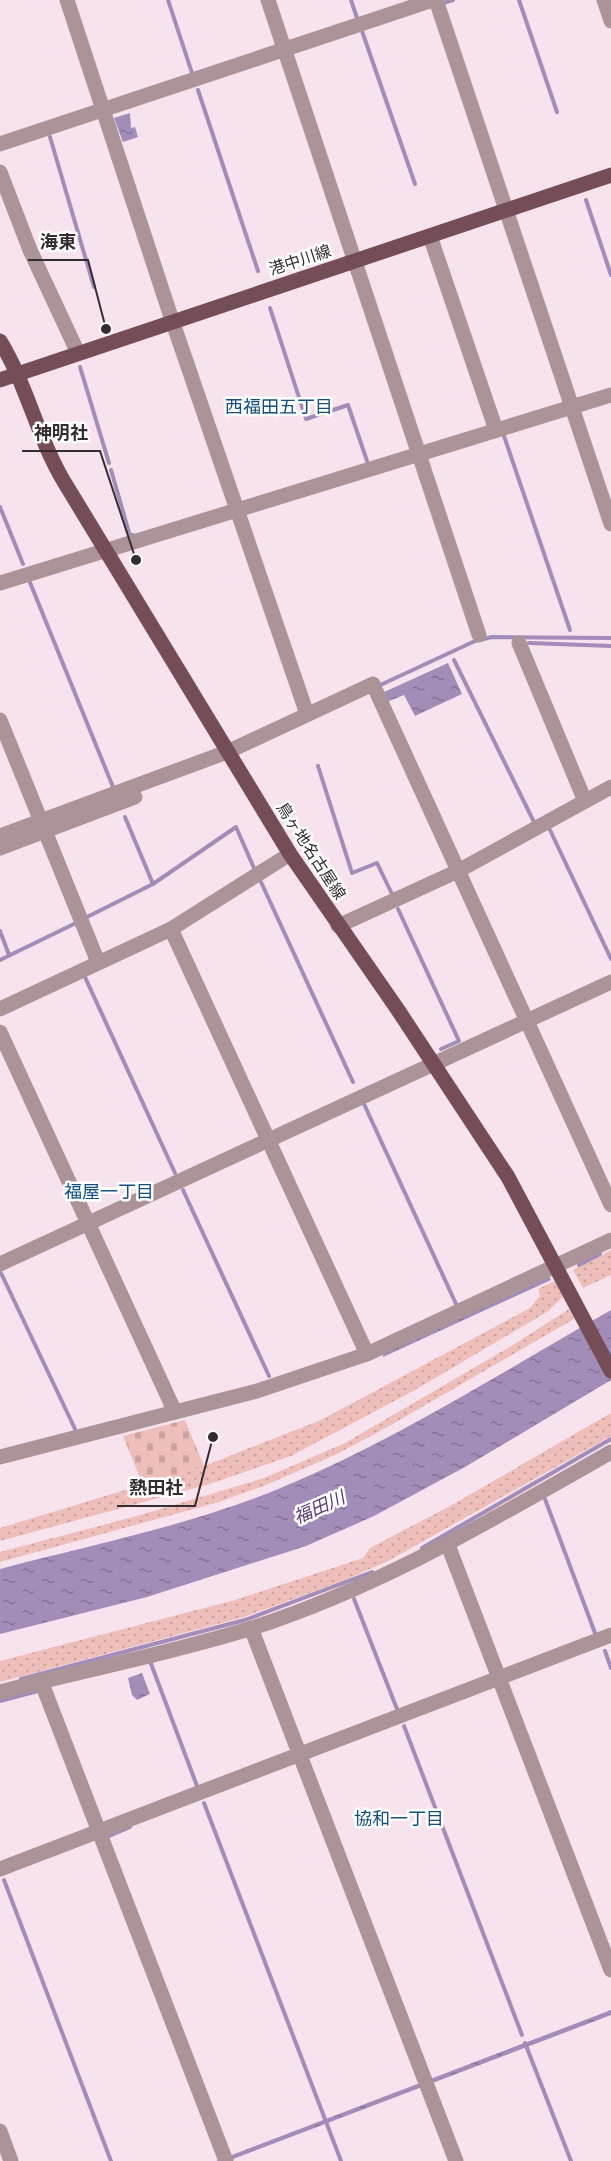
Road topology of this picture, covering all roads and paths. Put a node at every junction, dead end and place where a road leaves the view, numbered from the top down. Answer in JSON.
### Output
{"nodes":[{"id":1,"x":67,"y":0,"type":"edge"},
{"id":2,"x":268,"y":0,"type":"edge"},
{"id":3,"x":434,"y":0,"type":"edge"},
{"id":4,"x":604,"y":0,"type":"edge"},
{"id":5,"x":611,"y":21,"type":"edge"},
{"id":6,"x":285,"y":50,"type":"junction"},
{"id":7,"x":104,"y":110,"type":"junction"},
{"id":8,"x":0,"y":144,"type":"edge"},
{"id":9,"x":0,"y":172,"type":"edge"},
{"id":10,"x":611,"y":175,"type":"edge"},
{"id":11,"x":506,"y":210,"type":"junction"},
{"id":12,"x":430,"y":236,"type":"junction"},
{"id":13,"x":355,"y":261,"type":"junction"},
{"id":14,"x":172,"y":320,"type":"junction"},
{"id":15,"x":0,"y":341,"type":"edge"},
{"id":16,"x":78,"y":353,"type":"junction"},
{"id":17,"x":18,"y":373,"type":"junction"},
{"id":18,"x":0,"y":380,"type":"edge"},
{"id":19,"x":611,"y":395,"type":"edge"},
{"id":20,"x":573,"y":408,"type":"junction"},
{"id":21,"x":496,"y":430,"type":"junction"},
{"id":22,"x":419,"y":453,"type":"junction"},
{"id":23,"x":236,"y":509,"type":"junction"},
{"id":24,"x":611,"y":524,"type":"edge"},
{"id":25,"x":104,"y":549,"type":"junction"},
{"id":26,"x":0,"y":583,"type":"edge"},
{"id":27,"x":479,"y":635,"type":"dead end"},
{"id":28,"x":519,"y":643,"type":"dead end"},
{"id":29,"x":307,"y":714,"type":"junction"},
{"id":30,"x":0,"y":720,"type":"edge"},
{"id":31,"x":229,"y":756,"type":"junction"},
{"id":32,"x":611,"y":787,"type":"edge"},
{"id":33,"x":585,"y":801,"type":"junction"},
{"id":34,"x":43,"y":826,"type":"junction"},
{"id":35,"x":0,"y":836,"type":"edge"},
{"id":36,"x":0,"y":848,"type":"edge"},
{"id":37,"x":290,"y":854,"type":"junction"},
{"id":38,"x":458,"y":871,"type":"junction"},
{"id":39,"x":338,"y":926,"type":"junction"},
{"id":40,"x":171,"y":929,"type":"junction"},
{"id":41,"x":98,"y":962,"type":"junction"},
{"id":42,"x":611,"y":982,"type":"edge"},
{"id":43,"x":0,"y":1009,"type":"edge"},
{"id":44,"x":528,"y":1020,"type":"junction"},
{"id":45,"x":0,"y":1032,"type":"edge"},
{"id":46,"x":433,"y":1065,"type":"junction"},
{"id":47,"x":270,"y":1140,"type":"junction"},
{"id":48,"x":611,"y":1205,"type":"edge"},
{"id":49,"x":88,"y":1224,"type":"junction"},
{"id":50,"x":611,"y":1240,"type":"edge"},
{"id":51,"x":0,"y":1264,"type":"edge"},
{"id":52,"x":557,"y":1266,"type":"junction"},
{"id":53,"x":367,"y":1354,"type":"junction"},
{"id":54,"x":611,"y":1371,"type":"edge"},
{"id":55,"x":175,"y":1412,"type":"junction"},
{"id":56,"x":611,"y":1452,"type":"edge"},
{"id":57,"x":0,"y":1457,"type":"edge"},
{"id":58,"x":448,"y":1545,"type":"junction"},
{"id":59,"x":251,"y":1628,"type":"junction"},
{"id":60,"x":611,"y":1635,"type":"edge"},
{"id":61,"x":498,"y":1678,"type":"junction"},
{"id":62,"x":41,"y":1681,"type":"junction"},
{"id":63,"x":0,"y":1692,"type":"edge"},
{"id":64,"x":300,"y":1754,"type":"junction"},
{"id":65,"x":99,"y":1831,"type":"junction"},
{"id":66,"x":0,"y":1869,"type":"edge"},
{"id":67,"x":611,"y":1970,"type":"edge"},
{"id":68,"x":0,"y":2132,"type":"edge"},
{"id":69,"x":225,"y":2159,"type":"edge"},
{"id":70,"x":12,"y":2161,"type":"edge"},
{"id":71,"x":456,"y":2161,"type":"edge"}],
"edges":[{"from":1,"to":7,"type":"street"},
{"from":2,"to":6,"type":"street"},
{"from":3,"to":6,"type":"street"},
{"from":3,"to":11,"type":"street"},
{"from":4,"to":5,"type":"street"},
{"from":6,"to":7,"type":"street"},
{"from":6,"to":13,"type":"street"},
{"from":7,"to":8,"type":"street"},
{"from":7,"to":14,"type":"street"},
{"from":9,"to":16,"type":"street"},
{"from":10,"to":11,"type":"main road","name":"港中川線"},
{"from":11,"to":12,"type":"main road","name":"港中川線"},
{"from":11,"to":20,"type":"street"},
{"from":12,"to":13,"type":"main road","name":"港中川線"},
{"from":12,"to":21,"type":"street"},
{"from":13,"to":14,"type":"main road","name":"港中川線"},
{"from":13,"to":22,"type":"street"},
{"from":14,"to":16,"type":"main road","name":"港中川線"},
{"from":14,"to":23,"type":"street"},
{"from":15,"to":17,"type":"main road","name":"鳥ヶ地名古屋線"},
{"from":16,"to":17,"type":"main road","name":"港中川線"},
{"from":17,"to":18,"type":"main road","name":"港中川線"},
{"from":17,"to":25,"type":"main road","name":"鳥ヶ地名古屋線"},
{"from":19,"to":20,"type":"street"},
{"from":20,"to":21,"type":"street"},
{"from":20,"to":24,"type":"street"},
{"from":21,"to":22,"type":"street"},
{"from":22,"to":23,"type":"street"},
{"from":22,"to":27,"type":"street"},
{"from":23,"to":25,"type":"street"},
{"from":23,"to":29,"type":"street"},
{"from":25,"to":26,"type":"street"},
{"from":25,"to":31,"type":"main road","name":"鳥ヶ地名古屋線"},
{"from":28,"to":33,"type":"street"},
{"from":29,"to":31,"type":"street"},
{"from":29,"to":38,"type":"street"},
{"from":30,"to":34,"type":"street"},
{"from":31,"to":34,"type":"street"},
{"from":31,"to":37,"type":"main road","name":"鳥ヶ地名古屋線"},
{"from":32,"to":33,"type":"street"},
{"from":33,"to":38,"type":"street"},
{"from":34,"to":35,"type":"street"},
{"from":34,"to":36,"type":"street"},
{"from":34,"to":41,"type":"street"},
{"from":37,"to":39,"type":"main road","name":"鳥ヶ地名古屋線"},
{"from":37,"to":40,"type":"street"},
{"from":38,"to":39,"type":"street"},
{"from":38,"to":44,"type":"street"},
{"from":39,"to":46,"type":"main road","name":"鳥ヶ地名古屋線"},
{"from":40,"to":41,"type":"street"},
{"from":40,"to":47,"type":"street"},
{"from":41,"to":43,"type":"street"},
{"from":42,"to":44,"type":"street"},
{"from":44,"to":46,"type":"street"},
{"from":44,"to":48,"type":"street"},
{"from":45,"to":49,"type":"street"},
{"from":46,"to":47,"type":"street"},
{"from":46,"to":52,"type":"main road","name":"鳥ヶ地名古屋線"},
{"from":47,"to":49,"type":"street"},
{"from":47,"to":53,"type":"street"},
{"from":49,"to":51,"type":"street"},
{"from":49,"to":55,"type":"street"},
{"from":50,"to":52,"type":"street"},
{"from":52,"to":53,"type":"street"},
{"from":52,"to":54,"type":"main road","name":"鳥ヶ地名古屋線"},
{"from":53,"to":55,"type":"street"},
{"from":55,"to":57,"type":"street"},
{"from":56,"to":58,"type":"street"},
{"from":58,"to":59,"type":"street"},
{"from":58,"to":61,"type":"street"},
{"from":59,"to":62,"type":"street"},
{"from":59,"to":64,"type":"street"},
{"from":60,"to":61,"type":"street"},
{"from":61,"to":64,"type":"street"},
{"from":61,"to":67,"type":"street"},
{"from":62,"to":63,"type":"street"},
{"from":62,"to":65,"type":"street"},
{"from":64,"to":65,"type":"street"},
{"from":64,"to":71,"type":"street"},
{"from":65,"to":66,"type":"street"},
{"from":65,"to":69,"type":"street"},
{"from":68,"to":70,"type":"street"}]}
